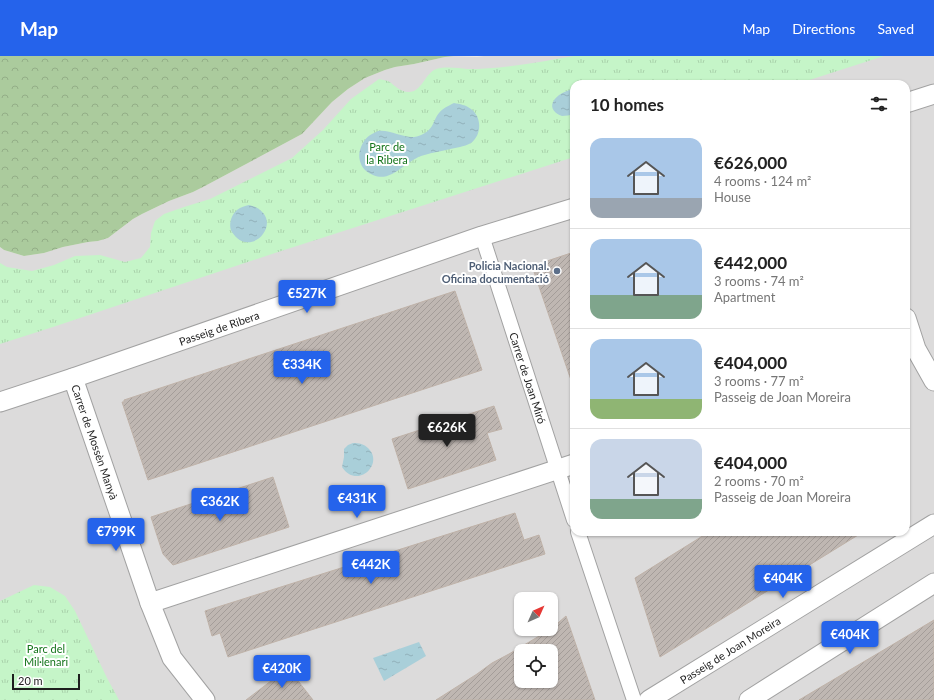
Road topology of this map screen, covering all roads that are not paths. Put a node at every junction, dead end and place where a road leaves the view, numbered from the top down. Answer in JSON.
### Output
{"nodes":[{"id":1,"x":934,"y":94,"type":"edge"},
{"id":2,"x":910,"y":102,"type":"edge"},
{"id":3,"x":570,"y":209,"type":"edge"},
{"id":4,"x":482,"y":236,"type":"junction"},
{"id":5,"x":911,"y":350,"type":"edge"},
{"id":6,"x":73,"y":378,"type":"junction"},
{"id":7,"x":934,"y":381,"type":"edge"},
{"id":8,"x":0,"y":402,"type":"edge"},
{"id":9,"x":566,"y":467,"type":"edge"},
{"id":10,"x":570,"y":494,"type":"edge"},
{"id":11,"x":934,"y":524,"type":"edge"},
{"id":12,"x":579,"y":536,"type":"edge"},
{"id":13,"x":934,"y":583,"type":"edge"},
{"id":14,"x":150,"y":603,"type":"junction"},
{"id":15,"x":205,"y":700,"type":"edge"},
{"id":16,"x":634,"y":700,"type":"edge"},
{"id":17,"x":649,"y":700,"type":"edge"},
{"id":18,"x":749,"y":700,"type":"edge"}],
"edges":[{"from":1,"to":2,"type":"street"},
{"from":3,"to":4,"type":"street","name":"Passeig de Ribera"},
{"from":4,"to":6,"type":"street","name":"Passeig de Ribera"},
{"from":4,"to":9,"type":"street","name":"Carrer de Joan Miró"},
{"from":5,"to":7,"type":"street"},
{"from":6,"to":8,"type":"street","name":"Passeig de Ribera"},
{"from":6,"to":14,"type":"street","name":"Carrer de Mossèn Manyà"},
{"from":9,"to":10,"type":"street","name":"Carrer de Joan Miró"},
{"from":9,"to":14,"type":"street"},
{"from":11,"to":17,"type":"street","name":"Passeig de Joan Moreira"},
{"from":12,"to":16,"type":"street"},
{"from":13,"to":18,"type":"street"},
{"from":14,"to":15,"type":"street","name":"Carrer de Mossèn Manyà"}]}
